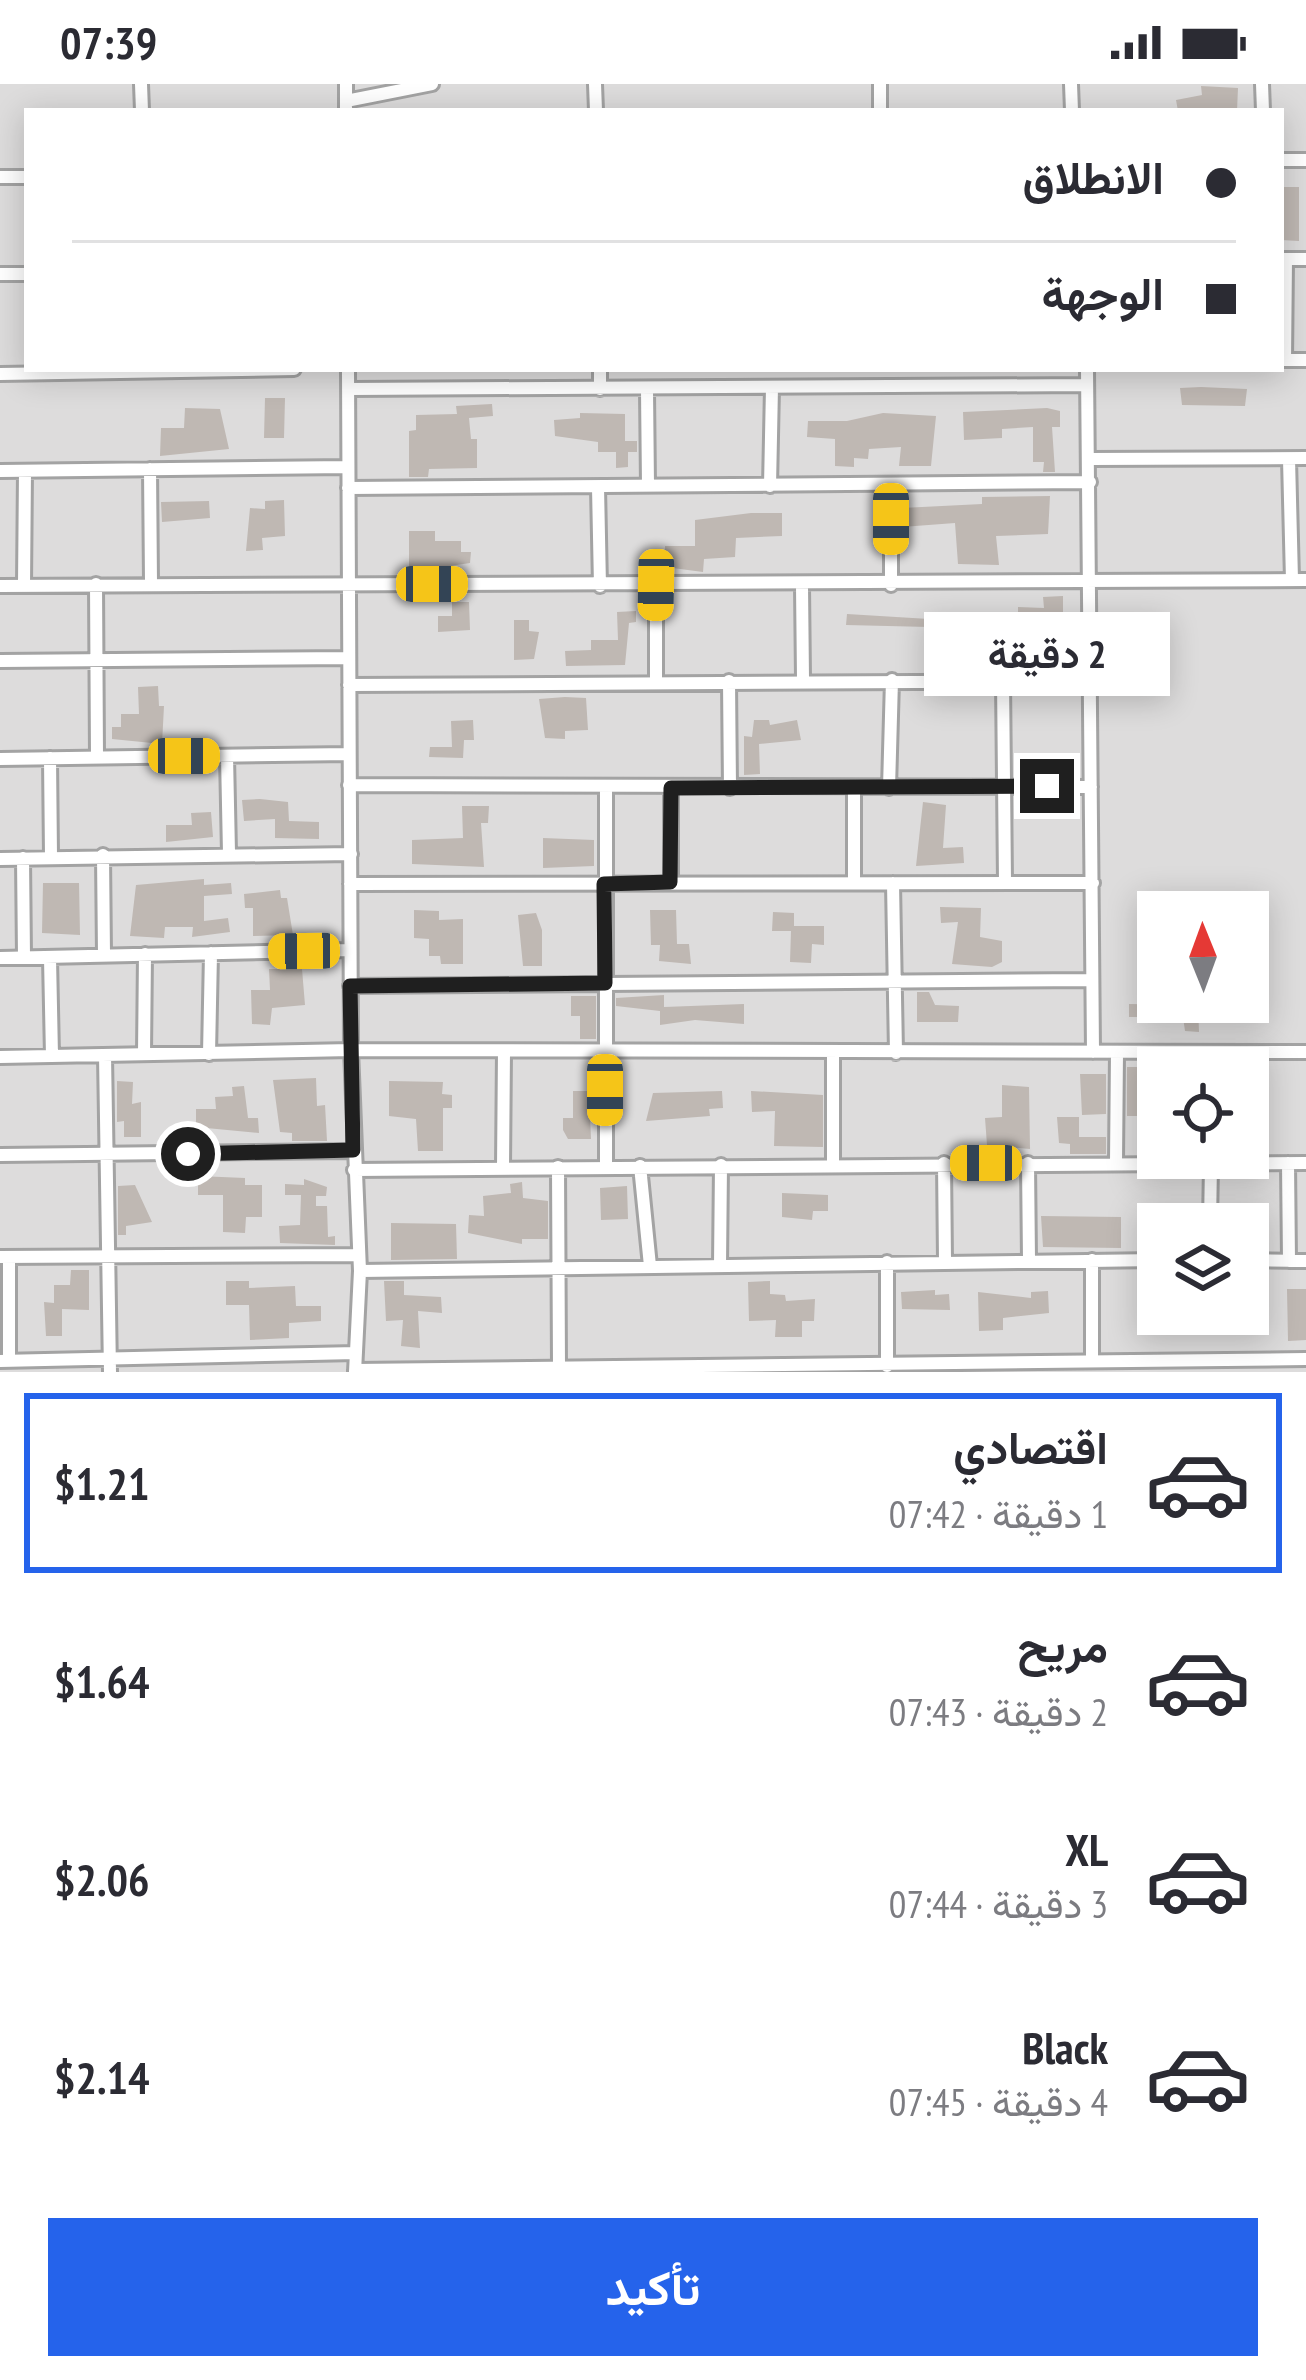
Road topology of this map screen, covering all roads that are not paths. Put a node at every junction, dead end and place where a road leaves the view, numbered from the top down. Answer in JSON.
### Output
{"nodes":[{"id":1,"x":346,"y":84,"type":"edge"},
{"id":2,"x":432,"y":84,"type":"edge"},
{"id":3,"x":346,"y":106,"type":"edge"},
{"id":4,"x":1284,"y":259,"type":"edge"},
{"id":5,"x":1306,"y":259,"type":"edge"},
{"id":6,"x":73,"y":372,"type":"edge"},
{"id":7,"x":348,"y":372,"type":"edge"},
{"id":8,"x":472,"y":372,"type":"edge"},
{"id":9,"x":600,"y":372,"type":"edge"},
{"id":10,"x":748,"y":372,"type":"edge"},
{"id":11,"x":886,"y":372,"type":"edge"},
{"id":12,"x":1087,"y":372,"type":"edge"},
{"id":13,"x":0,"y":374,"type":"edge"},
{"id":14,"x":1088,"y":385,"type":"junction"},
{"id":15,"x":472,"y":387,"type":"junction"},
{"id":16,"x":772,"y":387,"type":"junction"},
{"id":17,"x":886,"y":387,"type":"junction"},
{"id":18,"x":749,"y":388,"type":"junction"},
{"id":19,"x":348,"y":389,"type":"junction"},
{"id":20,"x":600,"y":389,"type":"junction"},
{"id":21,"x":647,"y":390,"type":"junction"},
{"id":22,"x":1306,"y":458,"type":"edge"},
{"id":23,"x":1090,"y":459,"type":"junction"},
{"id":24,"x":1289,"y":459,"type":"junction"},
{"id":25,"x":348,"y":466,"type":"junction"},
{"id":26,"x":150,"y":469,"type":"junction"},
{"id":27,"x":0,"y":471,"type":"edge"},
{"id":28,"x":25,"y":471,"type":"junction"},
{"id":29,"x":1090,"y":482,"type":"junction"},
{"id":30,"x":770,"y":485,"type":"junction"},
{"id":31,"x":891,"y":486,"type":"junction"},
{"id":32,"x":598,"y":487,"type":"junction"},
{"id":33,"x":648,"y":487,"type":"junction"},
{"id":34,"x":348,"y":488,"type":"junction"},
{"id":35,"x":1299,"y":580,"type":"edge"},
{"id":36,"x":1090,"y":581,"type":"junction"},
{"id":37,"x":152,"y":582,"type":"junction"},
{"id":38,"x":349,"y":583,"type":"junction"},
{"id":39,"x":96,"y":584,"type":"junction"},
{"id":40,"x":656,"y":585,"type":"junction"},
{"id":41,"x":891,"y":585,"type":"junction"},
{"id":42,"x":0,"y":586,"type":"edge"},
{"id":43,"x":24,"y":586,"type":"junction"},
{"id":44,"x":600,"y":586,"type":"junction"},
{"id":45,"x":802,"y":586,"type":"junction"},
{"id":46,"x":349,"y":658,"type":"junction"},
{"id":47,"x":96,"y":660,"type":"junction"},
{"id":48,"x":0,"y":661,"type":"edge"},
{"id":49,"x":802,"y":679,"type":"junction"},
{"id":50,"x":892,"y":680,"type":"junction"},
{"id":51,"x":1003,"y":680,"type":"junction"},
{"id":52,"x":730,"y":681,"type":"junction"},
{"id":53,"x":1091,"y":681,"type":"junction"},
{"id":54,"x":656,"y":682,"type":"junction"},
{"id":55,"x":349,"y":685,"type":"junction"},
{"id":56,"x":350,"y":754,"type":"junction"},
{"id":57,"x":227,"y":756,"type":"junction"},
{"id":58,"x":97,"y":757,"type":"junction"},
{"id":59,"x":50,"y":758,"type":"junction"},
{"id":60,"x":0,"y":759,"type":"edge"},
{"id":61,"x":350,"y":785,"type":"junction"},
{"id":62,"x":1002,"y":785,"type":"junction"},
{"id":63,"x":605,"y":787,"type":"junction"},
{"id":64,"x":1091,"y":787,"type":"junction"},
{"id":65,"x":671,"y":788,"type":"junction"},
{"id":66,"x":730,"y":788,"type":"junction"},
{"id":67,"x":889,"y":788,"type":"junction"},
{"id":68,"x":854,"y":789,"type":"junction"},
{"id":69,"x":229,"y":853,"type":"junction"},
{"id":70,"x":351,"y":854,"type":"junction"},
{"id":71,"x":103,"y":855,"type":"junction"},
{"id":72,"x":51,"y":856,"type":"junction"},
{"id":73,"x":23,"y":858,"type":"junction"},
{"id":74,"x":0,"y":859,"type":"edge"},
{"id":75,"x":670,"y":882,"type":"junction"},
{"id":76,"x":854,"y":882,"type":"junction"},
{"id":77,"x":1005,"y":882,"type":"junction"},
{"id":78,"x":892,"y":883,"type":"junction"},
{"id":79,"x":1093,"y":883,"type":"junction"},
{"id":80,"x":350,"y":884,"type":"junction"},
{"id":81,"x":604,"y":884,"type":"junction"},
{"id":82,"x":350,"y":950,"type":"junction"},
{"id":83,"x":211,"y":952,"type":"junction"},
{"id":84,"x":145,"y":954,"type":"junction"},
{"id":85,"x":104,"y":955,"type":"junction"},
{"id":86,"x":24,"y":957,"type":"junction"},
{"id":87,"x":0,"y":958,"type":"edge"},
{"id":88,"x":50,"y":958,"type":"junction"},
{"id":89,"x":893,"y":980,"type":"junction"},
{"id":90,"x":1092,"y":980,"type":"junction"},
{"id":91,"x":605,"y":983,"type":"junction"},
{"id":92,"x":350,"y":986,"type":"junction"},
{"id":93,"x":351,"y":1050,"type":"junction"},
{"id":94,"x":504,"y":1051,"type":"junction"},
{"id":95,"x":605,"y":1052,"type":"junction"},
{"id":96,"x":1094,"y":1052,"type":"junction"},
{"id":97,"x":1306,"y":1052,"type":"edge"},
{"id":98,"x":833,"y":1053,"type":"junction"},
{"id":99,"x":896,"y":1053,"type":"junction"},
{"id":100,"x":1117,"y":1053,"type":"junction"},
{"id":101,"x":144,"y":1054,"type":"junction"},
{"id":102,"x":209,"y":1054,"type":"junction"},
{"id":103,"x":105,"y":1055,"type":"junction"},
{"id":104,"x":52,"y":1056,"type":"junction"},
{"id":105,"x":0,"y":1057,"type":"edge"},
{"id":106,"x":353,"y":1150,"type":"junction"},
{"id":107,"x":0,"y":1155,"type":"edge"},
{"id":108,"x":106,"y":1156,"type":"junction"},
{"id":109,"x":1116,"y":1162,"type":"junction"},
{"id":110,"x":1137,"y":1162,"type":"edge"},
{"id":111,"x":1306,"y":1162,"type":"edge"},
{"id":112,"x":944,"y":1163,"type":"junction"},
{"id":113,"x":1028,"y":1163,"type":"junction"},
{"id":114,"x":1269,"y":1163,"type":"edge"},
{"id":115,"x":1288,"y":1163,"type":"junction"},
{"id":116,"x":833,"y":1164,"type":"junction"},
{"id":117,"x":721,"y":1165,"type":"junction"},
{"id":118,"x":606,"y":1166,"type":"junction"},
{"id":119,"x":640,"y":1166,"type":"junction"},
{"id":120,"x":503,"y":1167,"type":"junction"},
{"id":121,"x":558,"y":1167,"type":"junction"},
{"id":122,"x":354,"y":1170,"type":"junction"},
{"id":123,"x":359,"y":1255,"type":"junction"},
{"id":124,"x":108,"y":1256,"type":"junction"},
{"id":125,"x":5,"y":1257,"type":"edge"},
{"id":126,"x":1029,"y":1260,"type":"junction"},
{"id":127,"x":1092,"y":1260,"type":"junction"},
{"id":128,"x":1137,"y":1260,"type":"edge"},
{"id":129,"x":945,"y":1261,"type":"junction"},
{"id":130,"x":1269,"y":1261,"type":"edge"},
{"id":131,"x":1289,"y":1261,"type":"junction"},
{"id":132,"x":1306,"y":1261,"type":"edge"},
{"id":133,"x":887,"y":1262,"type":"junction"},
{"id":134,"x":720,"y":1265,"type":"junction"},
{"id":135,"x":650,"y":1266,"type":"junction"},
{"id":136,"x":557,"y":1267,"type":"junction"},
{"id":137,"x":360,"y":1271,"type":"junction"},
{"id":138,"x":356,"y":1353,"type":"junction"},
{"id":139,"x":1092,"y":1359,"type":"junction"},
{"id":140,"x":1306,"y":1359,"type":"edge"},
{"id":141,"x":5,"y":1360,"type":"edge"},
{"id":142,"x":110,"y":1365,"type":"edge"},
{"id":143,"x":1209,"y":1365,"type":"edge"},
{"id":144,"x":1290,"y":1365,"type":"edge"},
{"id":145,"x":559,"y":1366,"type":"junction"},
{"id":146,"x":887,"y":1366,"type":"junction"},
{"id":147,"x":1027,"y":1367,"type":"edge"},
{"id":148,"x":632,"y":1369,"type":"edge"},
{"id":149,"x":722,"y":1369,"type":"edge"},
{"id":150,"x":866,"y":1369,"type":"edge"},
{"id":151,"x":355,"y":1371,"type":"edge"}],
"edges":[{"from":1,"to":3,"type":"street"},
{"from":2,"to":3,"type":"street"},
{"from":4,"to":5,"type":"street"},
{"from":6,"to":13,"type":"street"},
{"from":7,"to":19,"type":"street"},
{"from":8,"to":15,"type":"street"},
{"from":9,"to":20,"type":"street"},
{"from":10,"to":18,"type":"street"},
{"from":11,"to":17,"type":"street"},
{"from":12,"to":14,"type":"street"},
{"from":14,"to":17,"type":"street"},
{"from":14,"to":23,"type":"street"},
{"from":15,"to":19,"type":"street"},
{"from":15,"to":20,"type":"street"},
{"from":16,"to":17,"type":"street"},
{"from":16,"to":18,"type":"street"},
{"from":16,"to":30,"type":"street"},
{"from":18,"to":21,"type":"street"},
{"from":19,"to":25,"type":"street"},
{"from":20,"to":21,"type":"street"},
{"from":21,"to":33,"type":"street"},
{"from":22,"to":24,"type":"street"},
{"from":23,"to":24,"type":"street"},
{"from":23,"to":29,"type":"street"},
{"from":24,"to":35,"type":"street"},
{"from":25,"to":26,"type":"street"},
{"from":25,"to":34,"type":"street"},
{"from":26,"to":28,"type":"street"},
{"from":26,"to":37,"type":"street"},
{"from":27,"to":28,"type":"street"},
{"from":28,"to":43,"type":"street"},
{"from":29,"to":31,"type":"street"},
{"from":29,"to":36,"type":"street"},
{"from":30,"to":31,"type":"street"},
{"from":30,"to":33,"type":"street"},
{"from":31,"to":41,"type":"street"},
{"from":32,"to":33,"type":"street"},
{"from":32,"to":34,"type":"street"},
{"from":32,"to":44,"type":"street"},
{"from":34,"to":38,"type":"street"},
{"from":35,"to":36,"type":"street"},
{"from":36,"to":41,"type":"street"},
{"from":36,"to":53,"type":"street"},
{"from":37,"to":38,"type":"street"},
{"from":37,"to":39,"type":"street"},
{"from":38,"to":44,"type":"street"},
{"from":38,"to":46,"type":"street"},
{"from":39,"to":43,"type":"street"},
{"from":39,"to":47,"type":"street"},
{"from":40,"to":44,"type":"street"},
{"from":40,"to":45,"type":"street"},
{"from":40,"to":54,"type":"street"},
{"from":41,"to":45,"type":"street"},
{"from":42,"to":43,"type":"street"},
{"from":45,"to":49,"type":"street"},
{"from":46,"to":47,"type":"street"},
{"from":46,"to":55,"type":"street"},
{"from":47,"to":48,"type":"street"},
{"from":47,"to":58,"type":"street"},
{"from":49,"to":50,"type":"street"},
{"from":49,"to":52,"type":"street"},
{"from":50,"to":51,"type":"street"},
{"from":50,"to":67,"type":"street"},
{"from":51,"to":53,"type":"street"},
{"from":51,"to":62,"type":"street"},
{"from":52,"to":54,"type":"street"},
{"from":52,"to":66,"type":"street"},
{"from":53,"to":64,"type":"street"},
{"from":54,"to":55,"type":"street"},
{"from":55,"to":56,"type":"street"},
{"from":56,"to":57,"type":"street"},
{"from":56,"to":61,"type":"street"},
{"from":57,"to":58,"type":"street"},
{"from":57,"to":69,"type":"street"},
{"from":58,"to":59,"type":"street"},
{"from":59,"to":60,"type":"street"},
{"from":59,"to":72,"type":"street"},
{"from":61,"to":63,"type":"street"},
{"from":61,"to":70,"type":"street"},
{"from":62,"to":64,"type":"street"},
{"from":62,"to":67,"type":"street"},
{"from":62,"to":77,"type":"street"},
{"from":63,"to":65,"type":"street"},
{"from":63,"to":81,"type":"street"},
{"from":64,"to":79,"type":"street"},
{"from":65,"to":66,"type":"street"},
{"from":65,"to":75,"type":"street"},
{"from":66,"to":68,"type":"street"},
{"from":67,"to":68,"type":"street"},
{"from":68,"to":76,"type":"street"},
{"from":69,"to":70,"type":"street"},
{"from":69,"to":71,"type":"street"},
{"from":70,"to":80,"type":"street"},
{"from":71,"to":72,"type":"street"},
{"from":71,"to":85,"type":"street"},
{"from":72,"to":73,"type":"street"},
{"from":73,"to":74,"type":"street"},
{"from":73,"to":86,"type":"street"},
{"from":75,"to":76,"type":"street"},
{"from":75,"to":81,"type":"street"},
{"from":76,"to":78,"type":"street"},
{"from":77,"to":78,"type":"street"},
{"from":77,"to":79,"type":"street"},
{"from":78,"to":89,"type":"street"},
{"from":79,"to":90,"type":"street"},
{"from":80,"to":81,"type":"street"},
{"from":80,"to":82,"type":"street"},
{"from":81,"to":91,"type":"street"},
{"from":82,"to":83,"type":"street"},
{"from":82,"to":92,"type":"street"},
{"from":83,"to":84,"type":"street"},
{"from":83,"to":102,"type":"street"},
{"from":84,"to":85,"type":"street"},
{"from":84,"to":101,"type":"street"},
{"from":85,"to":88,"type":"street"},
{"from":86,"to":87,"type":"street"},
{"from":86,"to":88,"type":"street"},
{"from":88,"to":104,"type":"street"},
{"from":89,"to":90,"type":"street"},
{"from":89,"to":91,"type":"street"},
{"from":89,"to":99,"type":"street"},
{"from":90,"to":96,"type":"street"},
{"from":91,"to":92,"type":"street"},
{"from":91,"to":95,"type":"street"},
{"from":92,"to":93,"type":"street"},
{"from":93,"to":94,"type":"street"},
{"from":93,"to":102,"type":"street"},
{"from":93,"to":106,"type":"street"},
{"from":94,"to":95,"type":"street"},
{"from":94,"to":120,"type":"street"},
{"from":95,"to":98,"type":"street"},
{"from":95,"to":118,"type":"street"},
{"from":96,"to":99,"type":"street"},
{"from":96,"to":100,"type":"street"},
{"from":97,"to":100,"type":"street"},
{"from":98,"to":99,"type":"street"},
{"from":98,"to":116,"type":"street"},
{"from":100,"to":109,"type":"street"},
{"from":101,"to":102,"type":"street"},
{"from":101,"to":103,"type":"street"},
{"from":103,"to":104,"type":"street"},
{"from":103,"to":108,"type":"street"},
{"from":104,"to":105,"type":"street"},
{"from":106,"to":108,"type":"street"},
{"from":106,"to":122,"type":"street"},
{"from":107,"to":108,"type":"street"},
{"from":108,"to":124,"type":"street"},
{"from":109,"to":110,"type":"street"},
{"from":109,"to":113,"type":"street"},
{"from":111,"to":115,"type":"street"},
{"from":112,"to":113,"type":"street"},
{"from":112,"to":116,"type":"street"},
{"from":112,"to":129,"type":"street"},
{"from":113,"to":126,"type":"street"},
{"from":114,"to":115,"type":"street"},
{"from":115,"to":131,"type":"street"},
{"from":116,"to":117,"type":"street"},
{"from":117,"to":119,"type":"street"},
{"from":117,"to":134,"type":"street"},
{"from":118,"to":119,"type":"street"},
{"from":118,"to":121,"type":"street"},
{"from":119,"to":135,"type":"street"},
{"from":120,"to":121,"type":"street"},
{"from":120,"to":122,"type":"street"},
{"from":121,"to":136,"type":"street"},
{"from":122,"to":123,"type":"street"},
{"from":123,"to":124,"type":"street"},
{"from":123,"to":137,"type":"street"},
{"from":124,"to":125,"type":"street"},
{"from":124,"to":142,"type":"street"},
{"from":125,"to":141,"type":"street"},
{"from":126,"to":127,"type":"street"},
{"from":126,"to":129,"type":"street"},
{"from":127,"to":128,"type":"street"},
{"from":127,"to":139,"type":"street"},
{"from":129,"to":133,"type":"street"},
{"from":130,"to":131,"type":"street"},
{"from":131,"to":132,"type":"street"},
{"from":133,"to":134,"type":"street"},
{"from":133,"to":146,"type":"street"},
{"from":134,"to":135,"type":"street"},
{"from":135,"to":136,"type":"street"},
{"from":136,"to":137,"type":"street"},
{"from":136,"to":145,"type":"street"},
{"from":137,"to":138,"type":"street"},
{"from":138,"to":142,"type":"street"},
{"from":138,"to":151,"type":"street"},
{"from":139,"to":143,"type":"street"},
{"from":139,"to":147,"type":"street"},
{"from":140,"to":144,"type":"street"},
{"from":141,"to":142,"type":"street"},
{"from":143,"to":144,"type":"street"},
{"from":145,"to":148,"type":"street"},
{"from":145,"to":151,"type":"street"},
{"from":146,"to":147,"type":"street"},
{"from":146,"to":150,"type":"street"},
{"from":148,"to":149,"type":"street"},
{"from":149,"to":150,"type":"street"}]}
